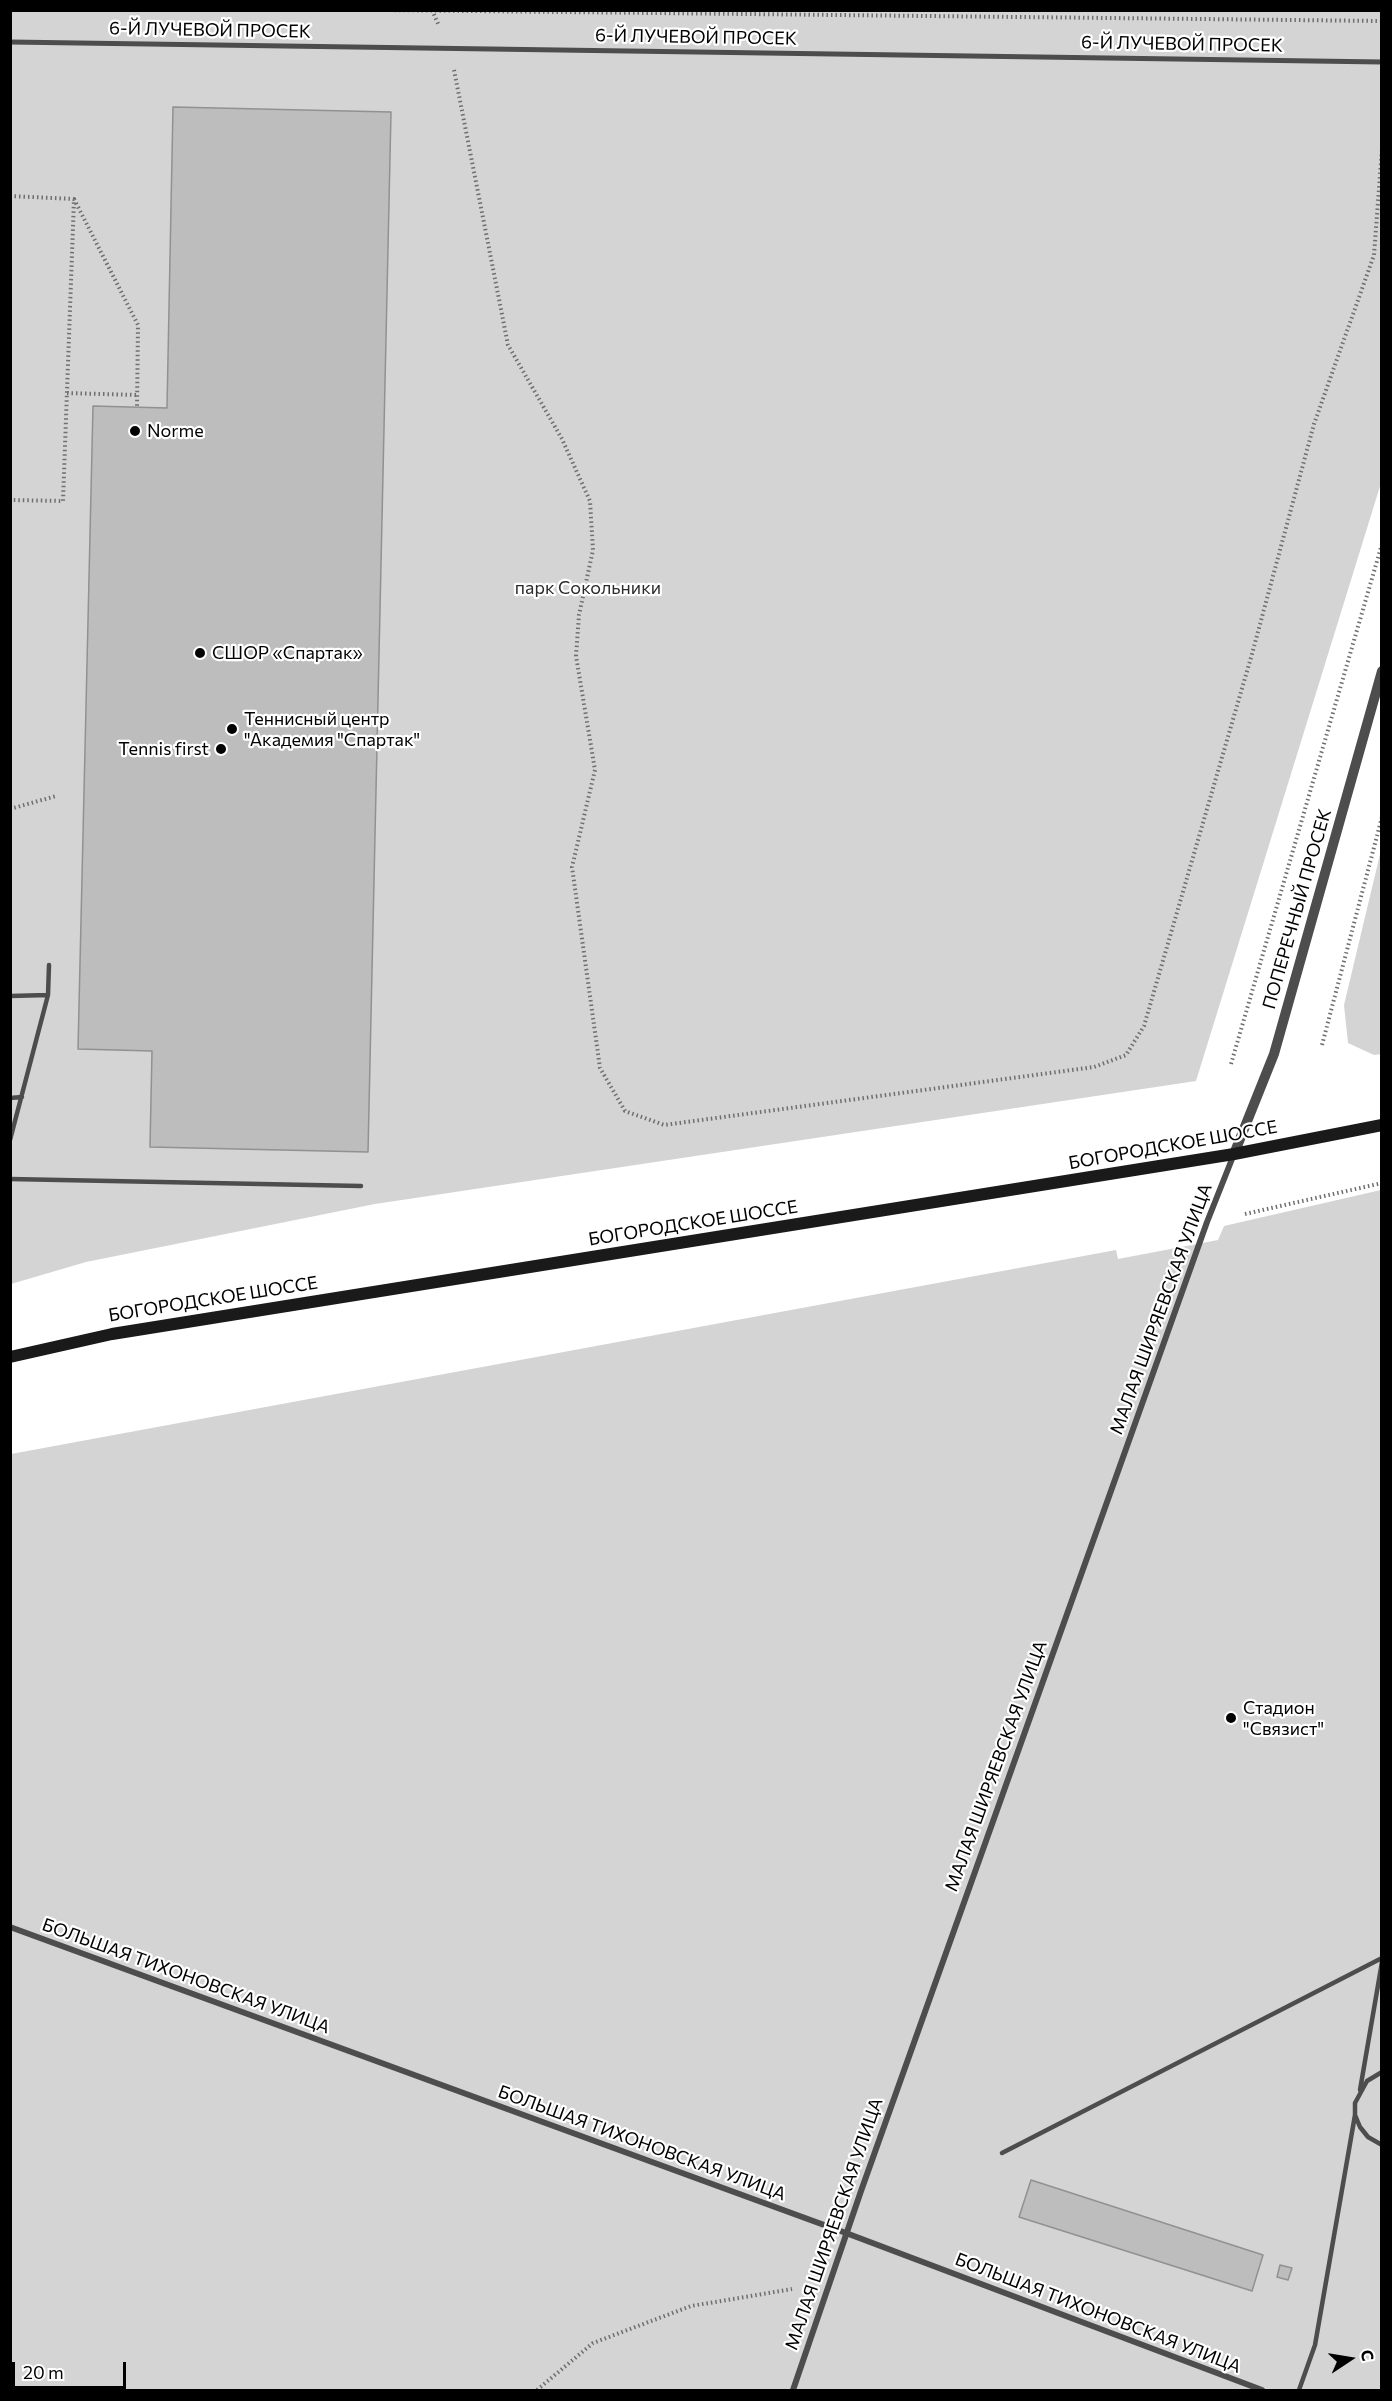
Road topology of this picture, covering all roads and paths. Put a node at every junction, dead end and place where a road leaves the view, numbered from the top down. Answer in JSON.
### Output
{"nodes":[{"id":1,"x":381,"y":10,"type":"edge"},
{"id":2,"x":432,"y":11,"type":"edge"},
{"id":3,"x":1382,"y":21,"type":"edge"},
{"id":4,"x":10,"y":42,"type":"edge"},
{"id":5,"x":450,"y":49,"type":"junction"},
{"id":6,"x":1382,"y":62,"type":"edge"},
{"id":7,"x":1382,"y":149,"type":"edge"},
{"id":8,"x":10,"y":195,"type":"edge"},
{"id":9,"x":74,"y":199,"type":"junction"},
{"id":10,"x":67,"y":393,"type":"junction"},
{"id":11,"x":137,"y":395,"type":"junction"},
{"id":12,"x":137,"y":407,"type":"dead end"},
{"id":13,"x":10,"y":500,"type":"edge"},
{"id":14,"x":1382,"y":544,"type":"edge"},
{"id":15,"x":1382,"y":670,"type":"edge"},
{"id":16,"x":56,"y":796,"type":"dead end"},
{"id":17,"x":10,"y":809,"type":"edge"},
{"id":18,"x":1382,"y":816,"type":"edge"},
{"id":19,"x":49,"y":965,"type":"dead end"},
{"id":20,"x":48,"y":995,"type":"junction"},
{"id":21,"x":10,"y":996,"type":"edge"},
{"id":22,"x":1322,"y":1045,"type":"dead end"},
{"id":23,"x":1231,"y":1064,"type":"dead end"},
{"id":24,"x":22,"y":1097,"type":"junction"},
{"id":25,"x":10,"y":1098,"type":"edge"},
{"id":26,"x":1382,"y":1125,"type":"edge"},
{"id":27,"x":10,"y":1140,"type":"edge"},
{"id":28,"x":1234,"y":1154,"type":"junction"},
{"id":29,"x":10,"y":1179,"type":"edge"},
{"id":30,"x":1382,"y":1184,"type":"edge"},
{"id":31,"x":362,"y":1186,"type":"dead end"},
{"id":32,"x":1245,"y":1214,"type":"dead end"},
{"id":33,"x":10,"y":1357,"type":"edge"},
{"id":34,"x":10,"y":1928,"type":"edge"},
{"id":35,"x":1382,"y":1960,"type":"edge"},
{"id":36,"x":1382,"y":2072,"type":"edge"},
{"id":37,"x":1360,"y":2090,"type":"junction"},
{"id":38,"x":1355,"y":2115,"type":"junction"},
{"id":39,"x":1382,"y":2145,"type":"edge"},
{"id":40,"x":1002,"y":2153,"type":"dead end"},
{"id":41,"x":846,"y":2233,"type":"junction"},
{"id":42,"x":792,"y":2289,"type":"dead end"},
{"id":43,"x":537,"y":2391,"type":"edge"},
{"id":44,"x":793,"y":2391,"type":"edge"},
{"id":45,"x":1262,"y":2391,"type":"edge"},
{"id":46,"x":1299,"y":2391,"type":"edge"}],
"edges":[{"from":1,"to":2,"type":"path"},
{"from":2,"to":3,"type":"path"},
{"from":4,"to":5,"type":"street","name":"6-Й ЛУЧЕВОЙ ПРОСЕК"},
{"from":5,"to":6,"type":"street","name":"6-Й ЛУЧЕВОЙ ПРОСЕК"},
{"from":5,"to":7,"type":"path"},
{"from":8,"to":9,"type":"path"},
{"from":9,"to":10,"type":"path"},
{"from":9,"to":11,"type":"path"},
{"from":10,"to":11,"type":"path"},
{"from":10,"to":13,"type":"path"},
{"from":11,"to":12,"type":"path"},
{"from":14,"to":23,"type":"path"},
{"from":15,"to":28,"type":"street","name":"ПОПЕРЕЧНЫЙ ПРОСЕК"},
{"from":16,"to":17,"type":"path"},
{"from":18,"to":22,"type":"path"},
{"from":19,"to":20,"type":"lane"},
{"from":20,"to":21,"type":"lane"},
{"from":20,"to":24,"type":"lane"},
{"from":24,"to":25,"type":"lane"},
{"from":24,"to":27,"type":"lane"},
{"from":26,"to":28,"type":"main road","name":"БОГОРОДСКОЕ ШОССЕ"},
{"from":28,"to":33,"type":"main road","name":"БОГОРОДСКОЕ ШОССЕ"},
{"from":28,"to":41,"type":"street","name":"МАЛАЯ ШИРЯЕВСКАЯ УЛИЦА"},
{"from":29,"to":31,"type":"lane"},
{"from":30,"to":32,"type":"path"},
{"from":34,"to":41,"type":"street","name":"БОЛЬШАЯ ТИХОНОВСКАЯ УЛИЦА"},
{"from":35,"to":37,"type":"lane"},
{"from":35,"to":40,"type":"lane"},
{"from":36,"to":37,"type":"lane"},
{"from":37,"to":38,"type":"lane"},
{"from":38,"to":39,"type":"lane"},
{"from":38,"to":46,"type":"lane"},
{"from":41,"to":44,"type":"street","name":"МАЛАЯ ШИРЯЕВСКАЯ УЛИЦА"},
{"from":41,"to":45,"type":"street","name":"БОЛЬШАЯ ТИХОНОВСКАЯ УЛИЦА"},
{"from":42,"to":43,"type":"path"}]}
